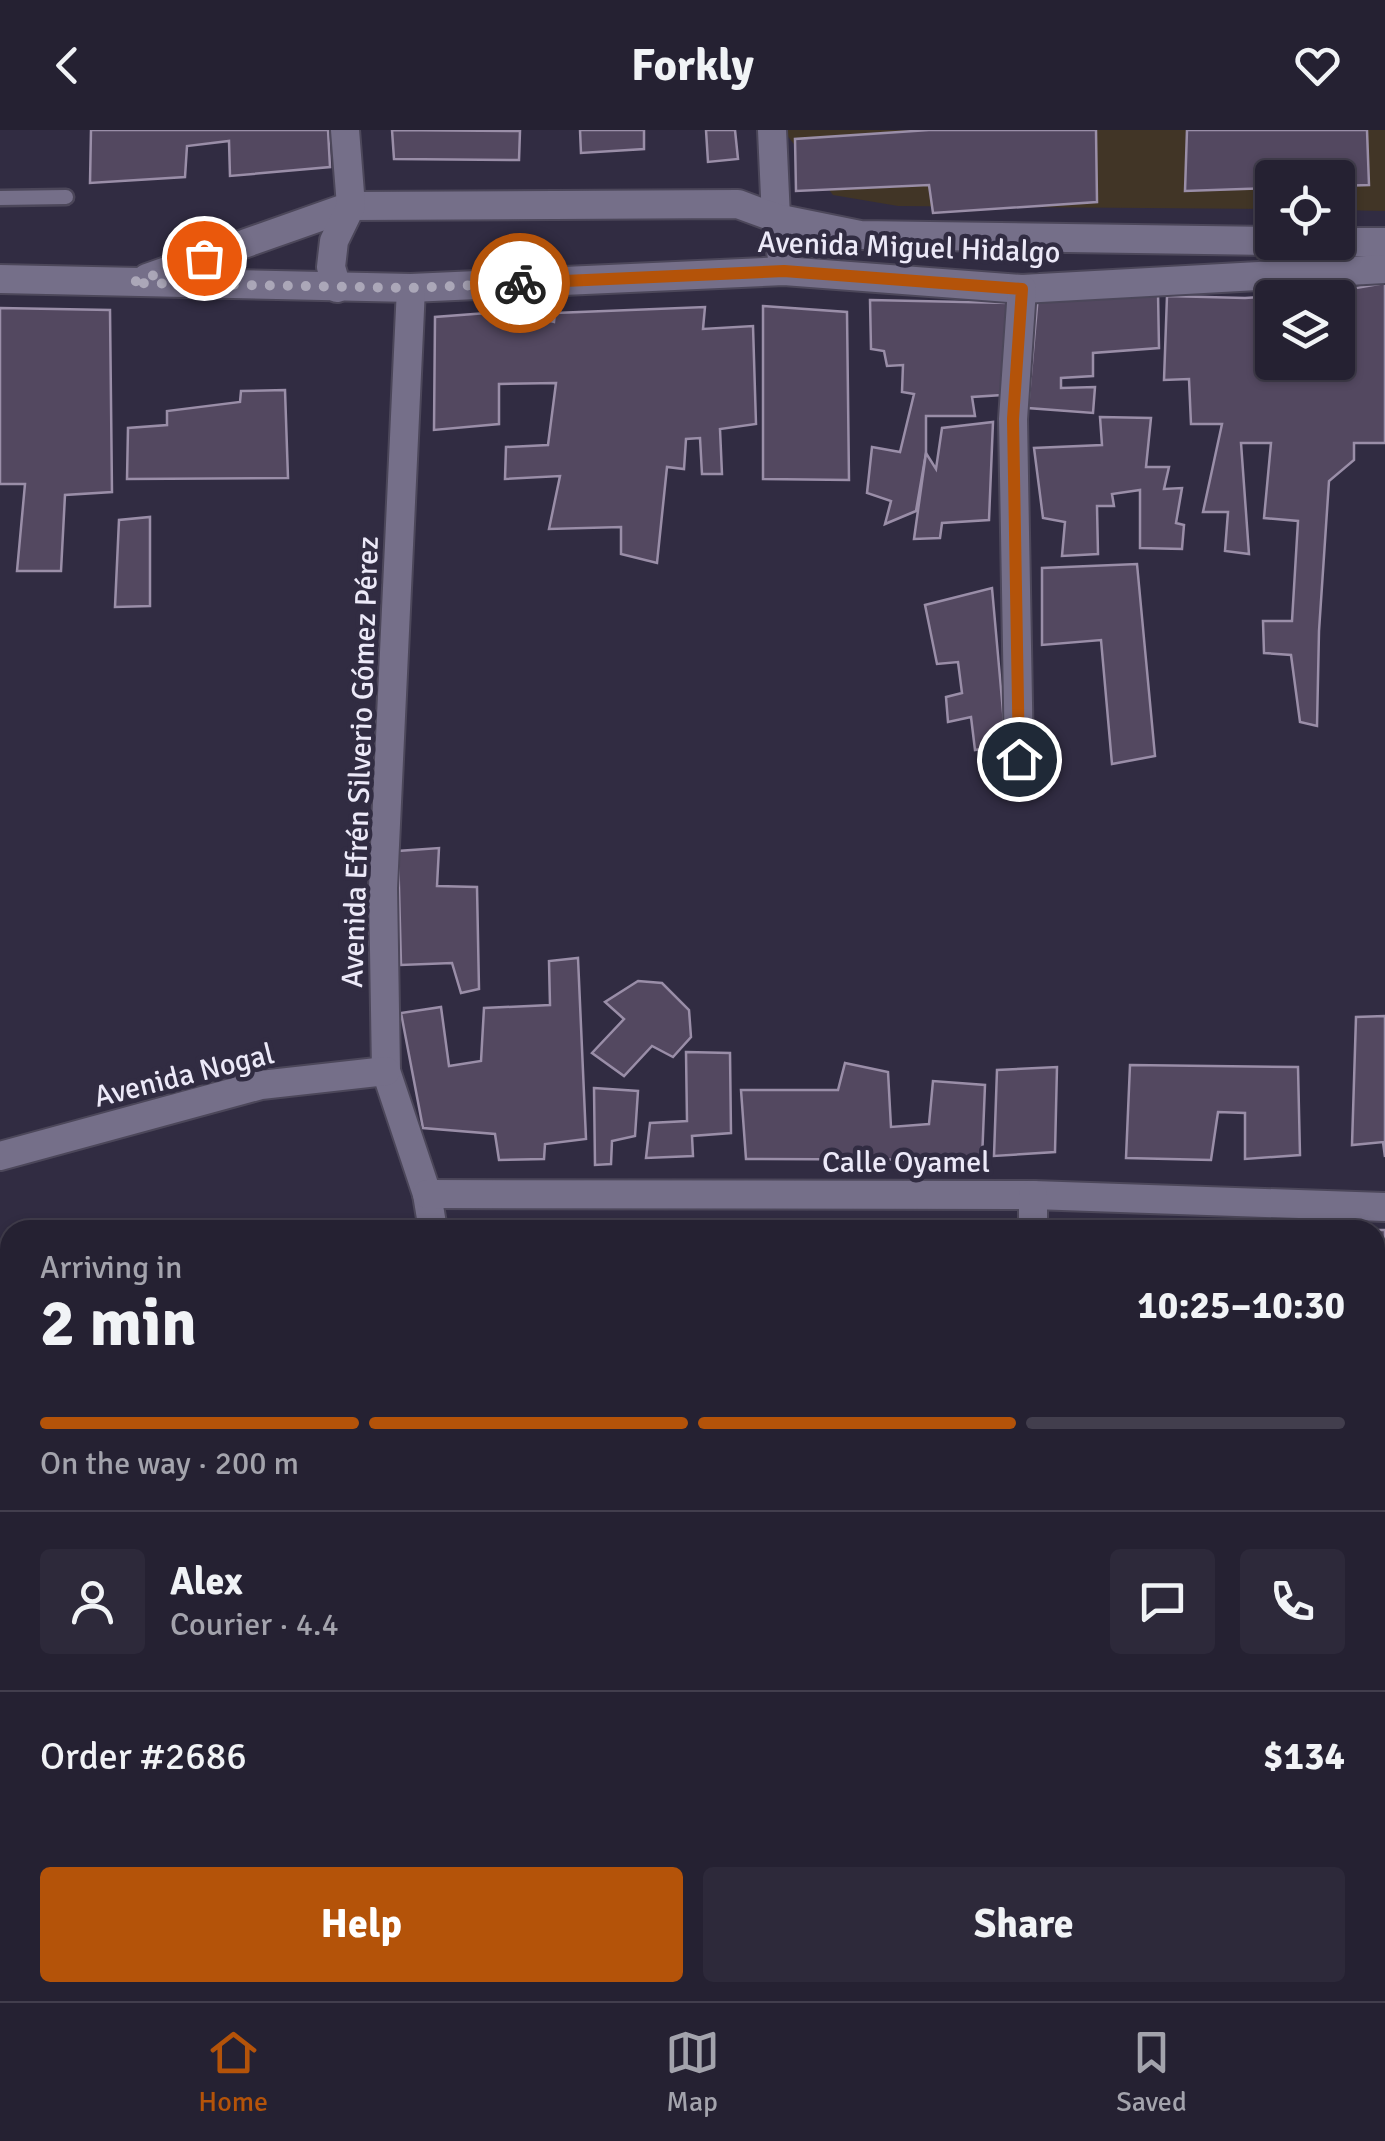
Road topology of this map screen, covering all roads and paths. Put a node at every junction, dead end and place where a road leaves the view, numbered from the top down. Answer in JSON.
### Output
{"nodes":[{"id":1,"x":345,"y":130,"type":"edge"},
{"id":2,"x":772,"y":130,"type":"edge"},
{"id":3,"x":66,"y":197,"type":"dead end"},
{"id":4,"x":0,"y":198,"type":"edge"},
{"id":5,"x":351,"y":206,"type":"junction"},
{"id":6,"x":776,"y":218,"type":"junction"},
{"id":7,"x":1255,"y":241,"type":"edge"},
{"id":8,"x":1355,"y":242,"type":"edge"},
{"id":9,"x":1385,"y":242,"type":"edge"},
{"id":10,"x":1385,"y":269,"type":"edge"},
{"id":11,"x":784,"y":271,"type":"junction"},
{"id":12,"x":0,"y":279,"type":"edge"},
{"id":13,"x":131,"y":283,"type":"junction"},
{"id":14,"x":337,"y":288,"type":"junction"},
{"id":15,"x":411,"y":288,"type":"junction"},
{"id":16,"x":1022,"y":289,"type":"junction"},
{"id":17,"x":1019,"y":759,"type":"dead end"},
{"id":18,"x":386,"y":1070,"type":"junction"},
{"id":19,"x":0,"y":1156,"type":"edge"},
{"id":20,"x":427,"y":1194,"type":"junction"},
{"id":21,"x":1032,"y":1194,"type":"junction"},
{"id":22,"x":1385,"y":1207,"type":"edge"},
{"id":23,"x":432,"y":1220,"type":"edge"},
{"id":24,"x":1033,"y":1220,"type":"edge"}],
"edges":[{"from":1,"to":5,"type":"street"},
{"from":2,"to":6,"type":"street"},
{"from":3,"to":4,"type":"lane"},
{"from":5,"to":6,"type":"street","name":"Avenida Miguel Hidalgo"},
{"from":5,"to":13,"type":"street","name":"Avenida Miguel Hidalgo"},
{"from":5,"to":14,"type":"street"},
{"from":6,"to":7,"type":"street","name":"Avenida Miguel Hidalgo"},
{"from":6,"to":11,"type":"street"},
{"from":8,"to":9,"type":"street"},
{"from":10,"to":16,"type":"street","name":"Avenida Miguel Hidalgo"},
{"from":11,"to":15,"type":"street","name":"Avenida Miguel Hidalgo"},
{"from":11,"to":16,"type":"street","name":"Avenida Miguel Hidalgo"},
{"from":12,"to":13,"type":"street","name":"Avenida Miguel Hidalgo"},
{"from":13,"to":14,"type":"street","name":"Avenida Miguel Hidalgo"},
{"from":14,"to":15,"type":"street","name":"Avenida Miguel Hidalgo"},
{"from":15,"to":18,"type":"street","name":"Avenida Efrén Silverio Gómez Pérez"},
{"from":16,"to":17,"type":"street"},
{"from":18,"to":19,"type":"street","name":"Avenida Nogal"},
{"from":18,"to":20,"type":"street","name":"Avenida Efrén Silverio Gómez Pérez"},
{"from":20,"to":21,"type":"street","name":"Calle Oyamel"},
{"from":20,"to":23,"type":"street","name":"Avenida Efrén Silverio Gómez Pérez"},
{"from":21,"to":22,"type":"street","name":"Calle Oyamel"},
{"from":21,"to":24,"type":"street"}]}
